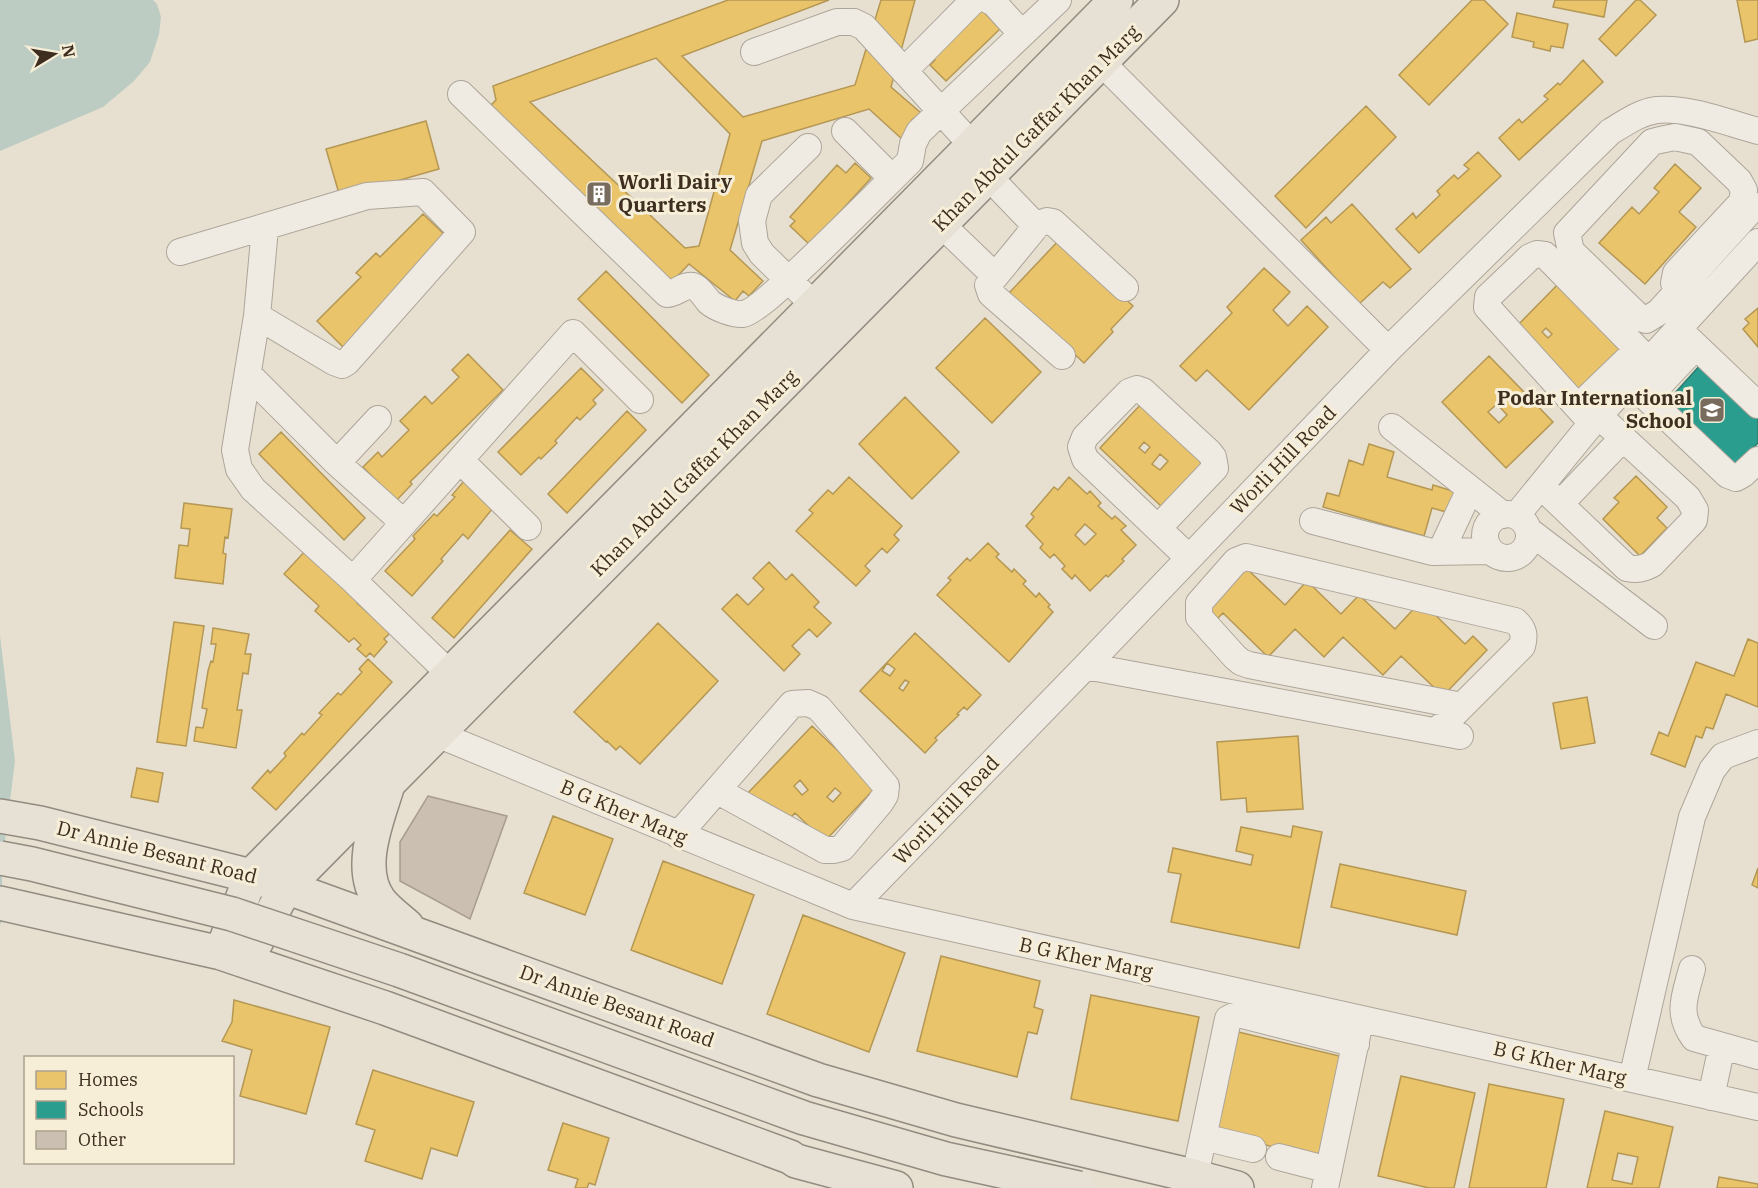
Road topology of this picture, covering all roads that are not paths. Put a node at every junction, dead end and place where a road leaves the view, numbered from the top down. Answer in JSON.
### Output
{"nodes":[{"id":1,"x":974,"y":0,"type":"edge"},
{"id":2,"x":988,"y":0,"type":"edge"},
{"id":3,"x":1058,"y":0,"type":"edge"},
{"id":4,"x":1116,"y":0,"type":"edge"},
{"id":5,"x":1162,"y":0,"type":"edge"},
{"id":6,"x":1022,"y":34,"type":"junction"},
{"id":7,"x":754,"y":52,"type":"dead end"},
{"id":8,"x":1101,"y":62,"type":"junction"},
{"id":9,"x":904,"y":70,"type":"junction"},
{"id":10,"x":461,"y":94,"type":"dead end"},
{"id":11,"x":941,"y":111,"type":"junction"},
{"id":12,"x":845,"y":131,"type":"dead end"},
{"id":13,"x":1758,"y":131,"type":"edge"},
{"id":14,"x":972,"y":145,"type":"junction"},
{"id":15,"x":808,"y":147,"type":"dead end"},
{"id":16,"x":988,"y":176,"type":"junction"},
{"id":17,"x":892,"y":178,"type":"junction"},
{"id":18,"x":1758,"y":206,"type":"edge"},
{"id":19,"x":941,"y":224,"type":"junction"},
{"id":20,"x":1036,"y":226,"type":"junction"},
{"id":21,"x":265,"y":228,"type":"junction"},
{"id":22,"x":1758,"y":242,"type":"edge"},
{"id":23,"x":180,"y":252,"type":"dead end"},
{"id":24,"x":994,"y":275,"type":"junction"},
{"id":25,"x":788,"y":279,"type":"junction"},
{"id":26,"x":1125,"y":288,"type":"dead end"},
{"id":27,"x":1673,"y":296,"type":"junction"},
{"id":28,"x":814,"y":305,"type":"junction"},
{"id":29,"x":257,"y":316,"type":"junction"},
{"id":30,"x":1686,"y":333,"type":"junction"},
{"id":31,"x":1388,"y":350,"type":"junction"},
{"id":32,"x":1062,"y":356,"type":"dead end"},
{"id":33,"x":1643,"y":356,"type":"junction"},
{"id":34,"x":248,"y":374,"type":"junction"},
{"id":35,"x":1638,"y":390,"type":"junction"},
{"id":36,"x":640,"y":400,"type":"dead end"},
{"id":37,"x":1758,"y":405,"type":"edge"},
{"id":38,"x":1590,"y":415,"type":"junction"},
{"id":39,"x":378,"y":419,"type":"dead end"},
{"id":40,"x":1392,"y":427,"type":"dead end"},
{"id":41,"x":1623,"y":438,"type":"junction"},
{"id":42,"x":460,"y":460,"type":"junction"},
{"id":43,"x":1758,"y":460,"type":"edge"},
{"id":44,"x":337,"y":463,"type":"junction"},
{"id":45,"x":1541,"y":486,"type":"junction"},
{"id":46,"x":1470,"y":489,"type":"junction"},
{"id":47,"x":1560,"y":504,"type":"junction"},
{"id":48,"x":1516,"y":520,"type":"junction"},
{"id":49,"x":1313,"y":521,"type":"dead end"},
{"id":50,"x":405,"y":523,"type":"junction"},
{"id":51,"x":528,"y":527,"type":"dead end"},
{"id":52,"x":1158,"y":528,"type":"junction"},
{"id":53,"x":1213,"y":532,"type":"junction"},
{"id":54,"x":1441,"y":551,"type":"junction"},
{"id":55,"x":1490,"y":551,"type":"junction"},
{"id":56,"x":1189,"y":558,"type":"junction"},
{"id":57,"x":1240,"y":558,"type":"junction"},
{"id":58,"x":352,"y":580,"type":"junction"},
{"id":59,"x":1654,"y":626,"type":"dead end"},
{"id":60,"x":1086,"y":666,"type":"junction"},
{"id":61,"x":450,"y":674,"type":"junction"},
{"id":62,"x":1462,"y":706,"type":"junction"},
{"id":63,"x":437,"y":734,"type":"junction"},
{"id":64,"x":1758,"y":743,"type":"edge"},
{"id":65,"x":388,"y":783,"type":"junction"},
{"id":66,"x":718,"y":791,"type":"junction"},
{"id":67,"x":0,"y":816,"type":"edge"},
{"id":68,"x":678,"y":835,"type":"junction"},
{"id":69,"x":842,"y":848,"type":"junction"},
{"id":70,"x":151,"y":850,"type":"junction"},
{"id":71,"x":0,"y":858,"type":"edge"},
{"id":72,"x":250,"y":876,"type":"junction"},
{"id":73,"x":802,"y":885,"type":"junction"},
{"id":74,"x":286,"y":886,"type":"junction"},
{"id":75,"x":12,"y":906,"type":"edge"},
{"id":76,"x":853,"y":906,"type":"junction"},
{"id":77,"x":413,"y":932,"type":"junction"},
{"id":78,"x":138,"y":934,"type":"junction"},
{"id":79,"x":234,"y":957,"type":"junction"},
{"id":80,"x":514,"y":969,"type":"junction"},
{"id":81,"x":1692,"y":969,"type":"dead end"},
{"id":82,"x":1361,"y":1017,"type":"junction"},
{"id":83,"x":485,"y":1044,"type":"junction"},
{"id":84,"x":1356,"y":1044,"type":"junction"},
{"id":85,"x":1722,"y":1046,"type":"junction"},
{"id":86,"x":1758,"y":1056,"type":"edge"},
{"id":87,"x":1632,"y":1079,"type":"junction"},
{"id":88,"x":1711,"y":1096,"type":"junction"},
{"id":89,"x":1758,"y":1107,"type":"edge"},
{"id":90,"x":1203,"y":1137,"type":"junction"},
{"id":91,"x":1252,"y":1149,"type":"dead end"},
{"id":92,"x":1279,"y":1157,"type":"dead end"},
{"id":93,"x":1195,"y":1176,"type":"junction"},
{"id":94,"x":1327,"y":1179,"type":"edge"},
{"id":95,"x":896,"y":1188,"type":"edge"},
{"id":96,"x":1079,"y":1188,"type":"edge"},
{"id":97,"x":1237,"y":1188,"type":"edge"}],
"edges":[{"from":1,"to":9,"type":"street"},
{"from":2,"to":6,"type":"street"},
{"from":3,"to":6,"type":"street"},
{"from":4,"to":14,"type":"main road","name":"Khan Abdul Gaffar Khan Marg"},
{"from":5,"to":8,"type":"main road","name":"Khan Abdul Gaffar Khan Marg"},
{"from":6,"to":11,"type":"street"},
{"from":7,"to":9,"type":"street"},
{"from":8,"to":16,"type":"main road","name":"Khan Abdul Gaffar Khan Marg"},
{"from":8,"to":31,"type":"street"},
{"from":9,"to":11,"type":"street"},
{"from":10,"to":25,"type":"street"},
{"from":11,"to":14,"type":"street"},
{"from":11,"to":17,"type":"street"},
{"from":12,"to":17,"type":"street"},
{"from":13,"to":31,"type":"street","name":"Worli Hill Road"},
{"from":14,"to":28,"type":"main road","name":"Khan Abdul Gaffar Khan Marg"},
{"from":15,"to":25,"type":"street"},
{"from":16,"to":19,"type":"main road","name":"Khan Abdul Gaffar Khan Marg"},
{"from":16,"to":20,"type":"street"},
{"from":17,"to":25,"type":"street"},
{"from":18,"to":27,"type":"street"},
{"from":19,"to":24,"type":"street"},
{"from":19,"to":63,"type":"main road","name":"Khan Abdul Gaffar Khan Marg"},
{"from":20,"to":24,"type":"street"},
{"from":20,"to":26,"type":"street"},
{"from":21,"to":23,"type":"street"},
{"from":21,"to":29,"type":"street"},
{"from":21,"to":29,"type":"street"},
{"from":22,"to":30,"type":"street"},
{"from":24,"to":32,"type":"street"},
{"from":25,"to":28,"type":"street"},
{"from":27,"to":27,"type":"street"},
{"from":27,"to":30,"type":"street"},
{"from":28,"to":61,"type":"main road","name":"Khan Abdul Gaffar Khan Marg"},
{"from":29,"to":34,"type":"street"},
{"from":30,"to":33,"type":"street"},
{"from":30,"to":35,"type":"street"},
{"from":30,"to":37,"type":"street"},
{"from":31,"to":53,"type":"street","name":"Worli Hill Road"},
{"from":33,"to":35,"type":"street"},
{"from":33,"to":38,"type":"street"},
{"from":33,"to":38,"type":"street"},
{"from":34,"to":44,"type":"street"},
{"from":34,"to":58,"type":"street"},
{"from":35,"to":38,"type":"street"},
{"from":35,"to":43,"type":"street"},
{"from":36,"to":42,"type":"street"},
{"from":38,"to":41,"type":"street"},
{"from":38,"to":45,"type":"street"},
{"from":39,"to":44,"type":"street"},
{"from":40,"to":46,"type":"street"},
{"from":41,"to":47,"type":"street"},
{"from":41,"to":47,"type":"street"},
{"from":42,"to":50,"type":"street"},
{"from":42,"to":51,"type":"street"},
{"from":44,"to":50,"type":"street"},
{"from":45,"to":47,"type":"street"},
{"from":45,"to":48,"type":"street"},
{"from":46,"to":48,"type":"street"},
{"from":46,"to":54,"type":"street"},
{"from":48,"to":55,"type":"street"},
{"from":48,"to":55,"type":"street"},
{"from":48,"to":59,"type":"street"},
{"from":49,"to":54,"type":"street"},
{"from":50,"to":58,"type":"street"},
{"from":52,"to":52,"type":"street"},
{"from":52,"to":56,"type":"street"},
{"from":53,"to":56,"type":"street","name":"Worli Hill Road"},
{"from":53,"to":57,"type":"street"},
{"from":54,"to":55,"type":"street"},
{"from":56,"to":60,"type":"street","name":"Worli Hill Road"},
{"from":57,"to":62,"type":"street"},
{"from":57,"to":62,"type":"street"},
{"from":58,"to":61,"type":"street"},
{"from":60,"to":62,"type":"street"},
{"from":60,"to":76,"type":"street","name":"Worli Hill Road"},
{"from":61,"to":72,"type":"main road","name":"Khan Abdul Gaffar Khan Marg"},
{"from":63,"to":65,"type":"main road","name":"Khan Abdul Gaffar Khan Marg"},
{"from":63,"to":68,"type":"street","name":"B G Kher Marg"},
{"from":64,"to":87,"type":"street"},
{"from":65,"to":74,"type":"main road","name":"Khan Abdul Gaffar Khan Marg"},
{"from":65,"to":77,"type":"main road"},
{"from":66,"to":68,"type":"street"},
{"from":66,"to":69,"type":"street"},
{"from":66,"to":69,"type":"street"},
{"from":67,"to":70,"type":"main road","name":"Dr Annie Besant Road"},
{"from":68,"to":73,"type":"street","name":"B G Kher Marg"},
{"from":69,"to":73,"type":"street"},
{"from":70,"to":72,"type":"main road","name":"Dr Annie Besant Road"},
{"from":70,"to":78,"type":"main road"},
{"from":71,"to":96,"type":"main road","name":"Dr Annie Besant Road","bridge":true},
{"from":72,"to":74,"type":"main road","name":"Dr Annie Besant Road"},
{"from":72,"to":79,"type":"main road","name":"Khan Abdul Gaffar Khan Marg"},
{"from":73,"to":76,"type":"street","name":"B G Kher Marg"},
{"from":74,"to":77,"type":"main road","name":"Dr Annie Besant Road"},
{"from":74,"to":79,"type":"main road","name":"Khan Abdul Gaffar Khan Marg"},
{"from":75,"to":78,"type":"main road"},
{"from":76,"to":82,"type":"street","name":"B G Kher Marg"},
{"from":77,"to":80,"type":"main road","name":"Dr Annie Besant Road"},
{"from":78,"to":79,"type":"main road"},
{"from":79,"to":83,"type":"main road"},
{"from":80,"to":83,"type":"main road"},
{"from":80,"to":93,"type":"main road","name":"Dr Annie Besant Road"},
{"from":81,"to":85,"type":"street"},
{"from":82,"to":84,"type":"street"},
{"from":82,"to":87,"type":"street","name":"B G Kher Marg"},
{"from":83,"to":95,"type":"main road"},
{"from":84,"to":90,"type":"street"},
{"from":84,"to":94,"type":"street"},
{"from":85,"to":86,"type":"street"},
{"from":85,"to":88,"type":"street"},
{"from":87,"to":88,"type":"street","name":"B G Kher Marg"},
{"from":88,"to":89,"type":"street","name":"B G Kher Marg"},
{"from":90,"to":91,"type":"street"},
{"from":90,"to":93,"type":"street"},
{"from":92,"to":94,"type":"street"},
{"from":93,"to":97,"type":"main road","name":"Dr Annie Besant Road"}]}
